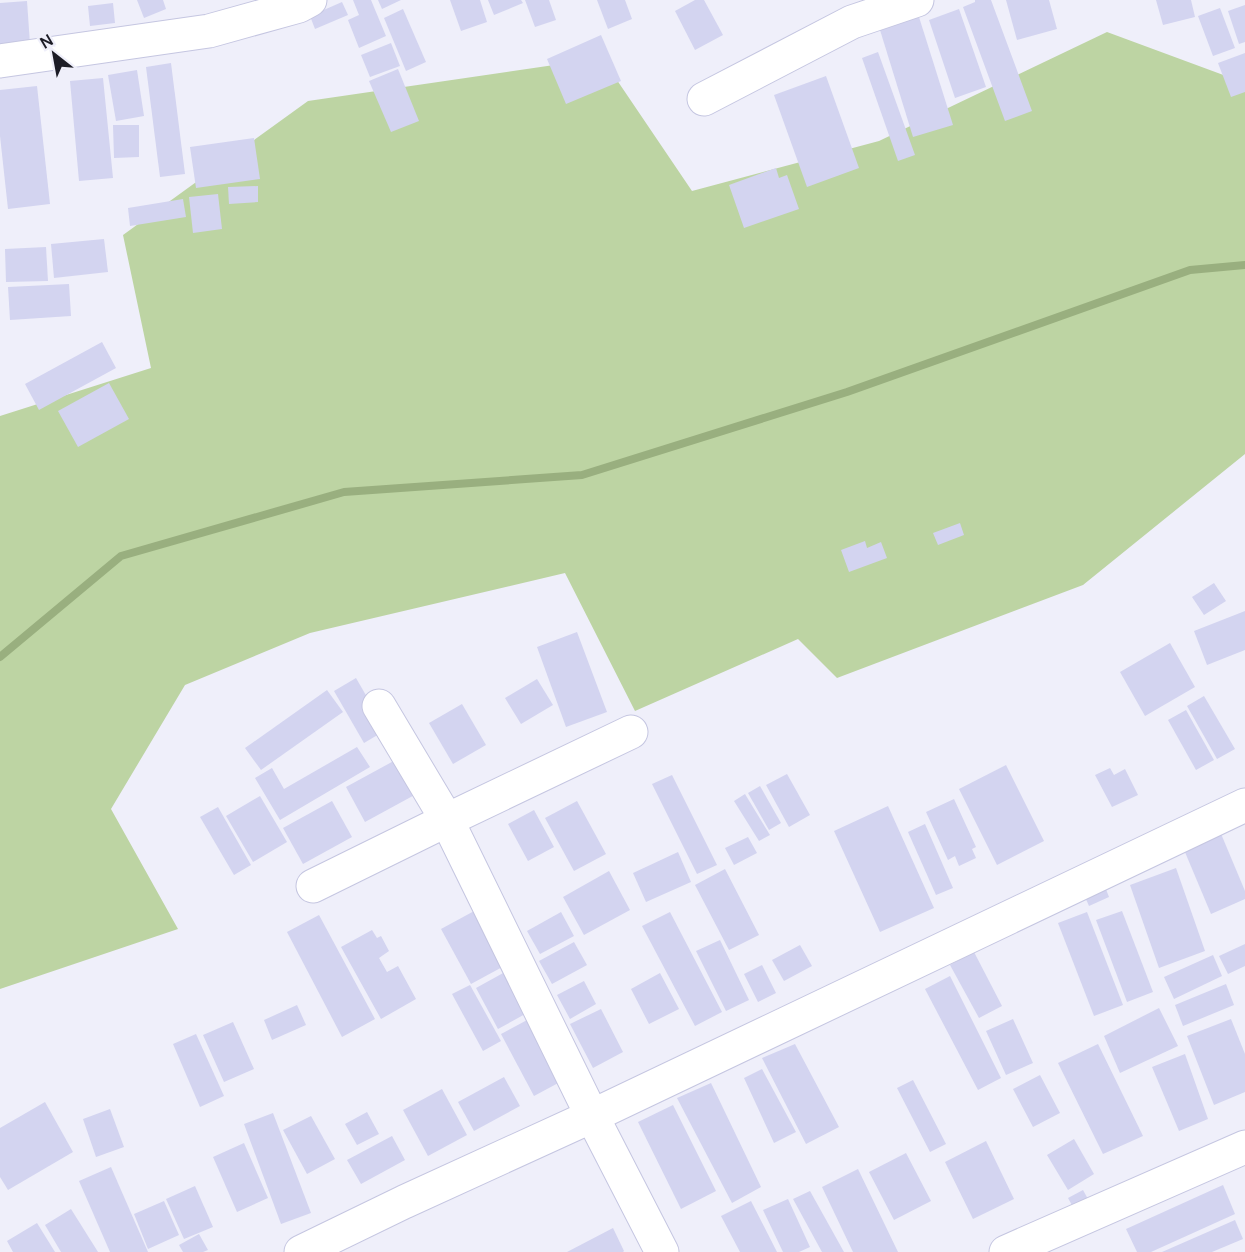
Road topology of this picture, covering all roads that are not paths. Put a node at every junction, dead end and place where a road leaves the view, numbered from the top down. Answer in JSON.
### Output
{"nodes":[{"id":1,"x":310,"y":0,"type":"edge"},
{"id":2,"x":918,"y":0,"type":"edge"},
{"id":3,"x":848,"y":11,"type":"edge"},
{"id":4,"x":0,"y":61,"type":"edge"},
{"id":5,"x":704,"y":99,"type":"dead end"},
{"id":6,"x":379,"y":706,"type":"dead end"},
{"id":7,"x":631,"y":732,"type":"dead end"},
{"id":8,"x":1245,"y":805,"type":"edge"},
{"id":9,"x":447,"y":820,"type":"junction"},
{"id":10,"x":313,"y":886,"type":"dead end"},
{"id":11,"x":592,"y":1116,"type":"junction"},
{"id":12,"x":1245,"y":1147,"type":"edge"},
{"id":13,"x":301,"y":1252,"type":"edge"},
{"id":14,"x":662,"y":1252,"type":"edge"},
{"id":15,"x":1006,"y":1252,"type":"edge"}],
"edges":[{"from":1,"to":4,"type":"street"},
{"from":2,"to":3,"type":"street"},
{"from":3,"to":5,"type":"street"},
{"from":6,"to":9,"type":"street"},
{"from":7,"to":9,"type":"street"},
{"from":8,"to":11,"type":"street"},
{"from":9,"to":10,"type":"street"},
{"from":9,"to":11,"type":"street"},
{"from":11,"to":13,"type":"street"},
{"from":11,"to":14,"type":"street"},
{"from":12,"to":15,"type":"street"}]}
